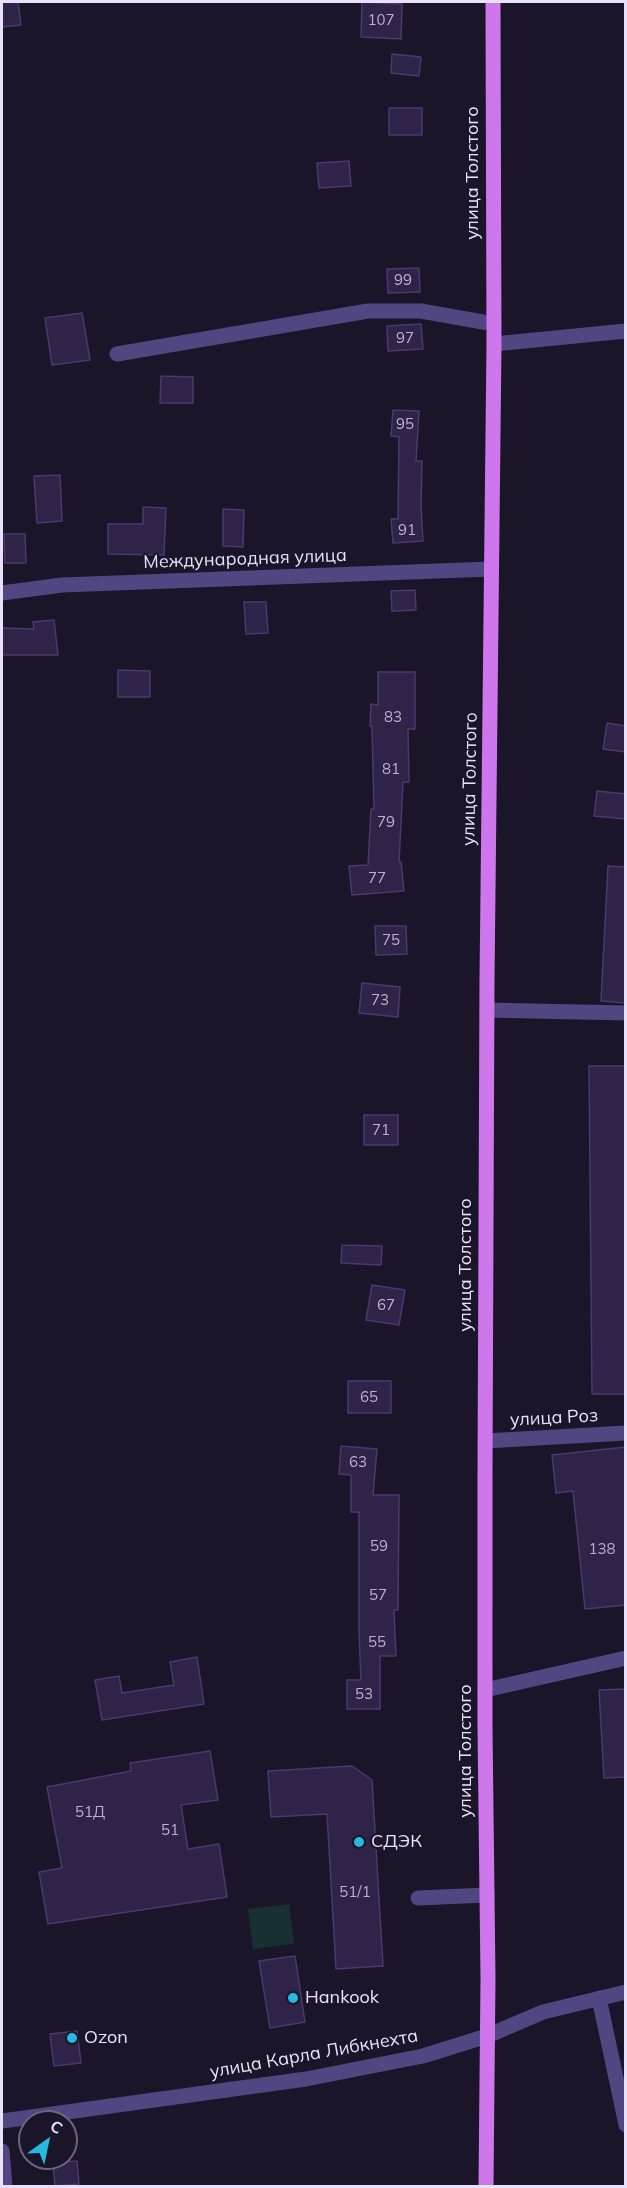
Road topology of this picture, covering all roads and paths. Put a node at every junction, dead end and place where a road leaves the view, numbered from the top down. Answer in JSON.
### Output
{"nodes":[{"id":1,"x":493,"y":2,"type":"edge"},
{"id":2,"x":494,"y":324,"type":"junction"},
{"id":3,"x":626,"y":332,"type":"edge"},
{"id":4,"x":494,"y":344,"type":"junction"},
{"id":5,"x":117,"y":354,"type":"dead end"},
{"id":6,"x":491,"y":569,"type":"junction"},
{"id":7,"x":2,"y":593,"type":"edge"},
{"id":8,"x":487,"y":1010,"type":"junction"},
{"id":9,"x":626,"y":1013,"type":"edge"},
{"id":10,"x":626,"y":1433,"type":"edge"},
{"id":11,"x":485,"y":1441,"type":"junction"},
{"id":12,"x":626,"y":1658,"type":"edge"},
{"id":13,"x":485,"y":1690,"type":"junction"},
{"id":14,"x":487,"y":1895,"type":"junction"},
{"id":15,"x":418,"y":1898,"type":"dead end"},
{"id":16,"x":626,"y":1992,"type":"edge"},
{"id":17,"x":599,"y":1998,"type":"junction"},
{"id":18,"x":487,"y":2036,"type":"junction"},
{"id":19,"x":2,"y":2121,"type":"edge"},
{"id":20,"x":626,"y":2125,"type":"edge"},
{"id":21,"x":2,"y":2151,"type":"edge"},
{"id":22,"x":5,"y":2187,"type":"edge"},
{"id":23,"x":486,"y":2187,"type":"edge"}],
"edges":[{"from":1,"to":2,"type":"main road","name":"улица Толстого"},
{"from":2,"to":4,"type":"main road","name":"улица Толстого"},
{"from":2,"to":5,"type":"street"},
{"from":3,"to":4,"type":"street"},
{"from":4,"to":6,"type":"main road","name":"улица Толстого"},
{"from":6,"to":7,"type":"street","name":"Международная улица"},
{"from":6,"to":8,"type":"main road","name":"улица Толстого"},
{"from":8,"to":9,"type":"street"},
{"from":8,"to":11,"type":"main road","name":"улица Толстого"},
{"from":10,"to":11,"type":"street","name":"улица Роз"},
{"from":11,"to":13,"type":"main road","name":"улица Толстого"},
{"from":12,"to":13,"type":"street"},
{"from":13,"to":14,"type":"main road","name":"улица Толстого"},
{"from":14,"to":15,"type":"street"},
{"from":14,"to":18,"type":"main road","name":"улица Толстого"},
{"from":16,"to":17,"type":"street","name":"улица Карла Либкнехта"},
{"from":17,"to":18,"type":"street","name":"улица Карла Либкнехта"},
{"from":17,"to":20,"type":"street"},
{"from":18,"to":19,"type":"street","name":"улица Карла Либкнехта"},
{"from":18,"to":23,"type":"main road","name":"улица Толстого"},
{"from":21,"to":22,"type":"street"}]}
